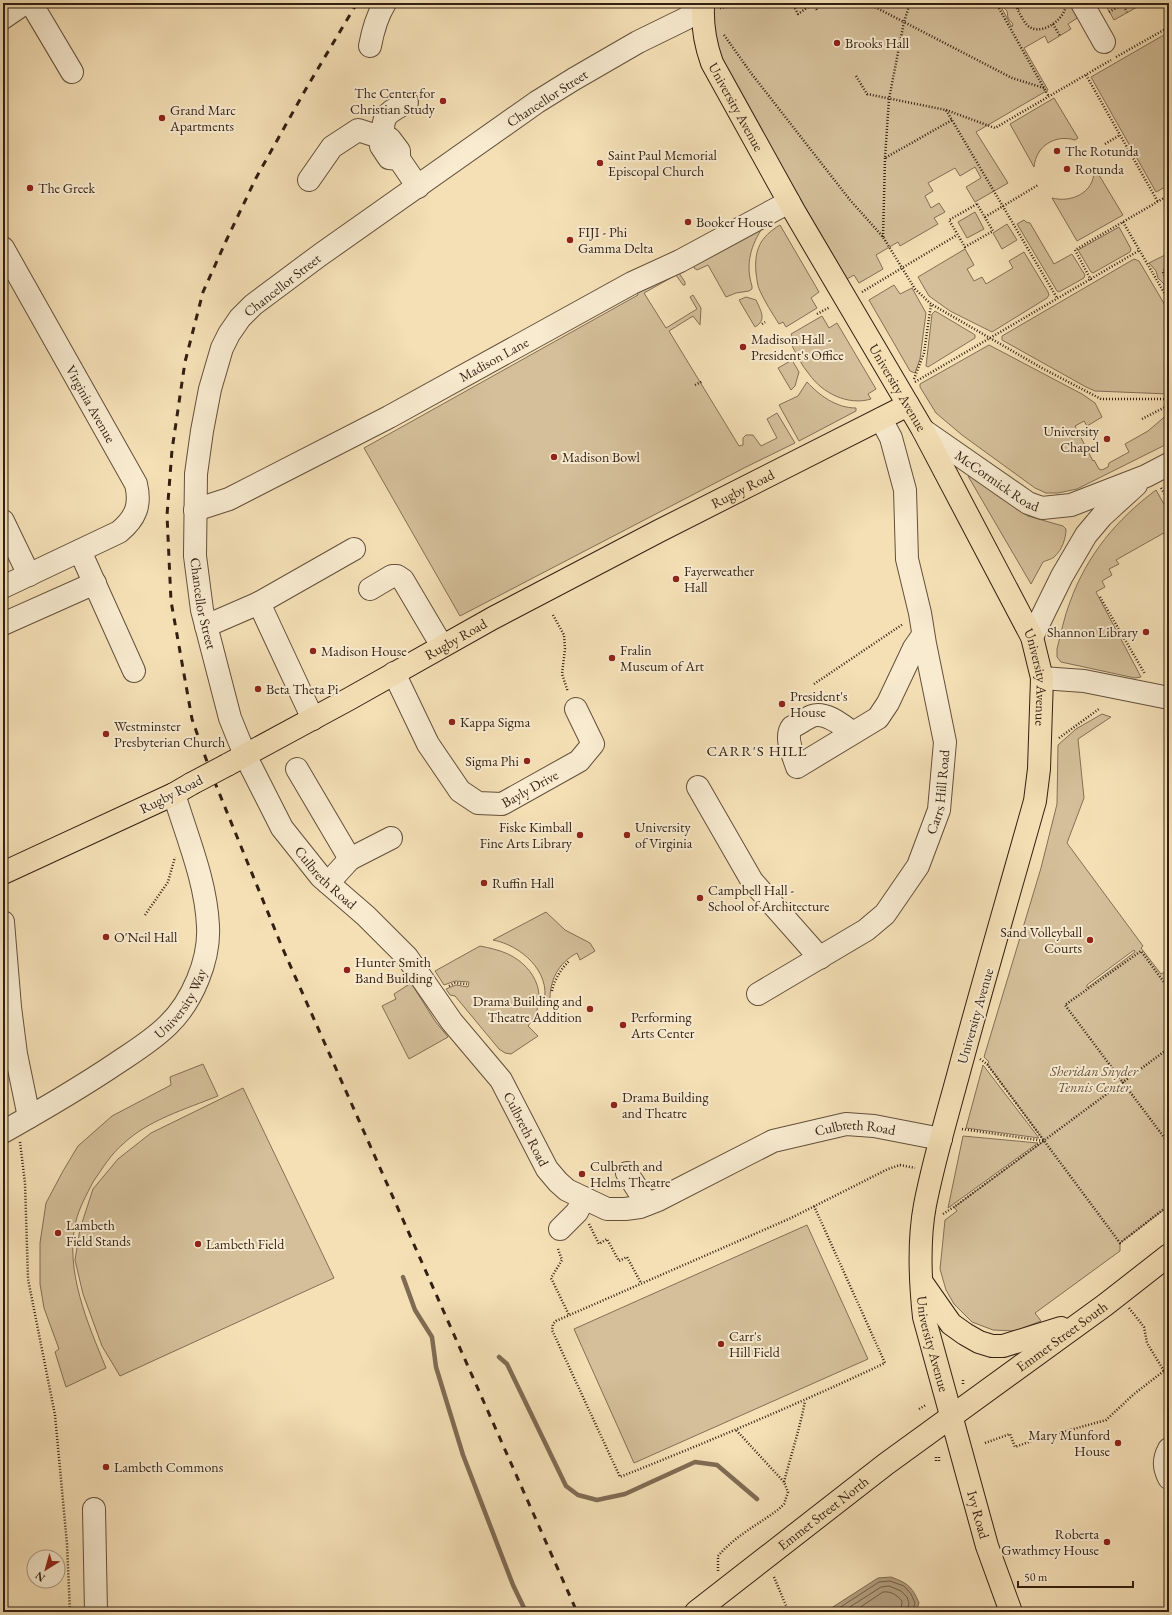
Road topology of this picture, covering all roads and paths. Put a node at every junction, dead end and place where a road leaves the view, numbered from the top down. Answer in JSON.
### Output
{"nodes":[{"id":1,"x":24,"y":3,"type":"edge"},
{"id":2,"x":31,"y":3,"type":"edge"},
{"id":3,"x":386,"y":3,"type":"edge"},
{"id":4,"x":750,"y":3,"type":"edge"},
{"id":5,"x":792,"y":3,"type":"edge"},
{"id":6,"x":814,"y":3,"type":"edge"},
{"id":7,"x":867,"y":3,"type":"edge"},
{"id":8,"x":910,"y":3,"type":"edge"},
{"id":9,"x":996,"y":3,"type":"edge"},
{"id":10,"x":1014,"y":3,"type":"edge"},
{"id":11,"x":1028,"y":3,"type":"edge"},
{"id":12,"x":1065,"y":3,"type":"edge"},
{"id":13,"x":1082,"y":3,"type":"edge"},
{"id":14,"x":1123,"y":4,"type":"edge"},
{"id":15,"x":706,"y":6,"type":"edge"},
{"id":16,"x":1018,"y":9,"type":"junction"},
{"id":17,"x":817,"y":10,"type":"dead end"},
{"id":18,"x":1109,"y":12,"type":"dead end"},
{"id":19,"x":1127,"y":12,"type":"dead end"},
{"id":20,"x":3,"y":18,"type":"edge"},
{"id":21,"x":904,"y":22,"type":"junction"},
{"id":22,"x":1053,"y":24,"type":"junction"},
{"id":23,"x":1169,"y":27,"type":"edge"},
{"id":24,"x":721,"y":31,"type":"dead end"},
{"id":25,"x":1060,"y":36,"type":"dead end"},
{"id":26,"x":1104,"y":42,"type":"dead end"},
{"id":27,"x":370,"y":46,"type":"dead end"},
{"id":28,"x":72,"y":72,"type":"dead end"},
{"id":29,"x":1086,"y":75,"type":"junction"},
{"id":30,"x":856,"y":76,"type":"dead end"},
{"id":31,"x":1044,"y":88,"type":"junction"},
{"id":32,"x":1049,"y":97,"type":"junction"},
{"id":33,"x":889,"y":99,"type":"junction"},
{"id":34,"x":407,"y":102,"type":"dead end"},
{"id":35,"x":946,"y":110,"type":"junction"},
{"id":36,"x":952,"y":120,"type":"junction"},
{"id":37,"x":1120,"y":135,"type":"junction"},
{"id":38,"x":383,"y":138,"type":"junction"},
{"id":39,"x":1105,"y":144,"type":"dead end"},
{"id":40,"x":884,"y":158,"type":"junction"},
{"id":41,"x":309,"y":180,"type":"dead end"},
{"id":42,"x":1038,"y":184,"type":"dead end"},
{"id":43,"x":418,"y":187,"type":"junction"},
{"id":44,"x":1169,"y":195,"type":"edge"},
{"id":45,"x":789,"y":202,"type":"junction"},
{"id":46,"x":1158,"y":202,"type":"junction"},
{"id":47,"x":1003,"y":206,"type":"junction"},
{"id":48,"x":985,"y":217,"type":"junction"},
{"id":49,"x":1123,"y":222,"type":"junction"},
{"id":50,"x":957,"y":234,"type":"junction"},
{"id":51,"x":883,"y":237,"type":"junction"},
{"id":52,"x":3,"y":248,"type":"edge"},
{"id":53,"x":1140,"y":250,"type":"junction"},
{"id":54,"x":1169,"y":266,"type":"edge"},
{"id":55,"x":901,"y":268,"type":"junction"},
{"id":56,"x":1090,"y":280,"type":"junction"},
{"id":57,"x":1169,"y":285,"type":"edge"},
{"id":58,"x":1057,"y":298,"type":"junction"},
{"id":59,"x":1169,"y":301,"type":"edge"},
{"id":60,"x":838,"y":304,"type":"junction"},
{"id":61,"x":931,"y":304,"type":"junction"},
{"id":62,"x":817,"y":314,"type":"dead end"},
{"id":63,"x":780,"y":336,"type":"dead end"},
{"id":64,"x":990,"y":338,"type":"junction"},
{"id":65,"x":772,"y":341,"type":"dead end"},
{"id":66,"x":703,"y":380,"type":"dead end"},
{"id":67,"x":695,"y":385,"type":"dead end"},
{"id":68,"x":1169,"y":399,"type":"edge"},
{"id":69,"x":908,"y":405,"type":"junction"},
{"id":70,"x":1169,"y":405,"type":"edge"},
{"id":71,"x":882,"y":419,"type":"junction"},
{"id":72,"x":1142,"y":419,"type":"dead end"},
{"id":73,"x":923,"y":430,"type":"junction"},
{"id":74,"x":1169,"y":464,"type":"edge"},
{"id":75,"x":1153,"y":482,"type":"junction"},
{"id":76,"x":1169,"y":501,"type":"edge"},
{"id":77,"x":1072,"y":505,"type":"junction"},
{"id":78,"x":195,"y":510,"type":"junction"},
{"id":79,"x":3,"y":521,"type":"edge"},
{"id":80,"x":1086,"y":535,"type":"junction"},
{"id":81,"x":85,"y":549,"type":"junction"},
{"id":82,"x":354,"y":549,"type":"dead end"},
{"id":83,"x":29,"y":575,"type":"junction"},
{"id":84,"x":95,"y":582,"type":"junction"},
{"id":85,"x":3,"y":587,"type":"edge"},
{"id":86,"x":370,"y":589,"type":"dead end"},
{"id":87,"x":1100,"y":597,"type":"dead end"},
{"id":88,"x":258,"y":603,"type":"junction"},
{"id":89,"x":920,"y":612,"type":"junction"},
{"id":90,"x":553,"y":615,"type":"dead end"},
{"id":91,"x":3,"y":624,"type":"edge"},
{"id":92,"x":206,"y":626,"type":"junction"},
{"id":93,"x":923,"y":635,"type":"junction"},
{"id":94,"x":1032,"y":637,"type":"junction"},
{"id":95,"x":442,"y":646,"type":"junction"},
{"id":96,"x":134,"y":671,"type":"dead end"},
{"id":97,"x":394,"y":673,"type":"junction"},
{"id":98,"x":1042,"y":678,"type":"junction"},
{"id":99,"x":1147,"y":678,"type":"dead end"},
{"id":100,"x":814,"y":684,"type":"dead end"},
{"id":101,"x":1169,"y":698,"type":"edge"},
{"id":102,"x":576,"y":709,"type":"joint"},
{"id":103,"x":1099,"y":709,"type":"dead end"},
{"id":104,"x":313,"y":719,"type":"junction"},
{"id":105,"x":853,"y":733,"type":"dead end"},
{"id":106,"x":1057,"y":742,"type":"dead end"},
{"id":107,"x":236,"y":760,"type":"junction"},
{"id":108,"x":297,"y":769,"type":"dead end"},
{"id":109,"x":698,"y":787,"type":"dead end"},
{"id":110,"x":182,"y":789,"type":"junction"},
{"id":111,"x":391,"y":838,"type":"dead end"},
{"id":112,"x":176,"y":851,"type":"dead end"},
{"id":113,"x":350,"y":859,"type":"junction"},
{"id":114,"x":3,"y":872,"type":"edge"},
{"id":115,"x":328,"y":883,"type":"junction"},
{"id":116,"x":145,"y":915,"type":"dead end"},
{"id":117,"x":3,"y":922,"type":"edge"},
{"id":118,"x":820,"y":958,"type":"junction"},
{"id":119,"x":569,"y":962,"type":"dead end"},
{"id":120,"x":467,"y":984,"type":"dead end"},
{"id":121,"x":443,"y":988,"type":"dead end"},
{"id":122,"x":1169,"y":989,"type":"edge"},
{"id":123,"x":552,"y":991,"type":"dead end"},
{"id":124,"x":758,"y":994,"type":"dead end"},
{"id":125,"x":1169,"y":1048,"type":"edge"},
{"id":126,"x":964,"y":1051,"type":"junction"},
{"id":127,"x":1124,"y":1082,"type":"junction"},
{"id":128,"x":17,"y":1124,"type":"edge"},
{"id":129,"x":942,"y":1139,"type":"junction"},
{"id":130,"x":1044,"y":1141,"type":"junction"},
{"id":131,"x":1169,"y":1144,"type":"edge"},
{"id":132,"x":626,"y":1173,"type":"dead end"},
{"id":133,"x":933,"y":1173,"type":"junction"},
{"id":134,"x":580,"y":1196,"type":"junction"},
{"id":135,"x":647,"y":1204,"type":"junction"},
{"id":136,"x":814,"y":1206,"type":"junction"},
{"id":137,"x":1169,"y":1206,"type":"edge"},
{"id":138,"x":942,"y":1214,"type":"dead end"},
{"id":139,"x":589,"y":1224,"type":"dead end"},
{"id":140,"x":557,"y":1232,"type":"joint"},
{"id":141,"x":1169,"y":1255,"type":"edge"},
{"id":142,"x":920,"y":1280,"type":"junction"},
{"id":143,"x":641,"y":1284,"type":"junction"},
{"id":144,"x":1128,"y":1306,"type":"dead end"},
{"id":145,"x":569,"y":1315,"type":"junction"},
{"id":146,"x":1081,"y":1321,"type":"junction"},
{"id":147,"x":1169,"y":1367,"type":"edge"},
{"id":148,"x":1164,"y":1371,"type":"junction"},
{"id":149,"x":963,"y":1379,"type":"dead end"},
{"id":150,"x":962,"y":1384,"type":"dead end"},
{"id":151,"x":805,"y":1400,"type":"junction"},
{"id":152,"x":926,"y":1405,"type":"dead end"},
{"id":153,"x":919,"y":1409,"type":"dead end"},
{"id":154,"x":952,"y":1416,"type":"junction"},
{"id":155,"x":736,"y":1430,"type":"junction"},
{"id":156,"x":985,"y":1443,"type":"dead end"},
{"id":157,"x":1169,"y":1450,"type":"edge"},
{"id":158,"x":1169,"y":1478,"type":"edge"},
{"id":159,"x":784,"y":1482,"type":"junction"},
{"id":160,"x":94,"y":1509,"type":"dead end"},
{"id":161,"x":718,"y":1572,"type":"dead end"},
{"id":162,"x":774,"y":1577,"type":"dead end"},
{"id":163,"x":787,"y":1608,"type":"dead end"},
{"id":164,"x":70,"y":1612,"type":"edge"},
{"id":165,"x":96,"y":1612,"type":"edge"},
{"id":166,"x":696,"y":1612,"type":"edge"},
{"id":167,"x":1011,"y":1612,"type":"edge"}],
"edges":[{"from":1,"to":20,"type":"street"},
{"from":2,"to":28,"type":"street"},
{"from":3,"to":27,"type":"street"},
{"from":4,"to":15,"type":"path"},
{"from":5,"to":6,"type":"path"},
{"from":6,"to":17,"type":"path"},
{"from":7,"to":21,"type":"path"},
{"from":8,"to":21,"type":"path"},
{"from":9,"to":31,"type":"path"},
{"from":10,"to":16,"type":"path"},
{"from":11,"to":16,"type":"path"},
{"from":12,"to":22,"type":"path"},
{"from":13,"to":26,"type":"street"},
{"from":14,"to":18,"type":"path"},
{"from":14,"to":19,"type":"path"},
{"from":15,"to":43,"type":"street","name":"Chancellor Street"},
{"from":15,"to":45,"type":"main road","name":"University Avenue"},
{"from":16,"to":22,"type":"path"},
{"from":21,"to":31,"type":"path"},
{"from":21,"to":33,"type":"path"},
{"from":22,"to":25,"type":"path"},
{"from":23,"to":29,"type":"path"},
{"from":24,"to":51,"type":"path"},
{"from":29,"to":32,"type":"path"},
{"from":29,"to":37,"type":"path"},
{"from":30,"to":33,"type":"path"},
{"from":31,"to":32,"type":"path"},
{"from":32,"to":35,"type":"path"},
{"from":33,"to":35,"type":"path"},
{"from":33,"to":40,"type":"path"},
{"from":34,"to":38,"type":"street"},
{"from":35,"to":36,"type":"path"},
{"from":36,"to":40,"type":"path"},
{"from":36,"to":47,"type":"path"},
{"from":37,"to":39,"type":"path"},
{"from":37,"to":46,"type":"path"},
{"from":38,"to":41,"type":"street"},
{"from":38,"to":43,"type":"street"},
{"from":40,"to":51,"type":"path"},
{"from":42,"to":47,"type":"path"},
{"from":43,"to":78,"type":"street","name":"Chancellor Street"},
{"from":44,"to":46,"type":"path"},
{"from":45,"to":60,"type":"main road","name":"University Avenue"},
{"from":45,"to":78,"type":"street","name":"Madison Lane"},
{"from":46,"to":49,"type":"path"},
{"from":47,"to":48,"type":"path"},
{"from":47,"to":58,"type":"path"},
{"from":48,"to":50,"type":"path"},
{"from":48,"to":50,"type":"path"},
{"from":49,"to":53,"type":"path"},
{"from":49,"to":56,"type":"path"},
{"from":50,"to":55,"type":"path"},
{"from":51,"to":55,"type":"path"},
{"from":52,"to":81,"type":"street","name":"Virginia Avenue"},
{"from":53,"to":56,"type":"path"},
{"from":53,"to":59,"type":"path"},
{"from":54,"to":57,"type":"path"},
{"from":55,"to":60,"type":"path"},
{"from":55,"to":61,"type":"path"},
{"from":56,"to":58,"type":"path"},
{"from":58,"to":64,"type":"path"},
{"from":60,"to":62,"type":"path"},
{"from":60,"to":69,"type":"main road","name":"University Avenue"},
{"from":61,"to":64,"type":"path"},
{"from":61,"to":64,"type":"path"},
{"from":63,"to":65,"type":"path"},
{"from":64,"to":68,"type":"path"},
{"from":66,"to":67,"type":"path"},
{"from":69,"to":71,"type":"main road","name":"Rugby Road"},
{"from":69,"to":73,"type":"main road","name":"University Avenue"},
{"from":70,"to":72,"type":"path"},
{"from":71,"to":89,"type":"street","name":"Carrs Hill Road"},
{"from":71,"to":95,"type":"main road","name":"Rugby Road"},
{"from":73,"to":77,"type":"street","name":"McCormick Road"},
{"from":73,"to":94,"type":"main road","name":"University Avenue"},
{"from":74,"to":75,"type":"street","name":"McCormick Road"},
{"from":75,"to":76,"type":"path"},
{"from":75,"to":77,"type":"street","name":"McCormick Road"},
{"from":75,"to":80,"type":"street","name":"McCormick Road"},
{"from":77,"to":80,"type":"street"},
{"from":78,"to":92,"type":"street","name":"Chancellor Street"},
{"from":79,"to":83,"type":"street"},
{"from":80,"to":94,"type":"street","name":"McCormick Road"},
{"from":81,"to":83,"type":"street","name":"Virginia Avenue"},
{"from":81,"to":84,"type":"street"},
{"from":82,"to":88,"type":"street"},
{"from":83,"to":85,"type":"street","name":"Virginia Avenue"},
{"from":84,"to":91,"type":"street"},
{"from":84,"to":96,"type":"street"},
{"from":86,"to":95,"type":"street"},
{"from":87,"to":99,"type":"path"},
{"from":88,"to":92,"type":"street"},
{"from":88,"to":104,"type":"street"},
{"from":89,"to":93,"type":"street","name":"Carrs Hill Road"},
{"from":89,"to":100,"type":"path"},
{"from":90,"to":102,"type":"path"},
{"from":92,"to":107,"type":"street","name":"Chancellor Street"},
{"from":93,"to":105,"type":"street"},
{"from":93,"to":118,"type":"street","name":"Carrs Hill Road"},
{"from":94,"to":98,"type":"main road","name":"University Avenue"},
{"from":95,"to":97,"type":"main road","name":"Rugby Road"},
{"from":97,"to":102,"type":"street","name":"Bayly Drive"},
{"from":97,"to":104,"type":"main road","name":"Rugby Road"},
{"from":98,"to":101,"type":"street"},
{"from":98,"to":126,"type":"main road","name":"University Avenue"},
{"from":103,"to":106,"type":"path"},
{"from":104,"to":107,"type":"main road","name":"Rugby Road"},
{"from":107,"to":110,"type":"main road","name":"Rugby Road","bridge":true},
{"from":107,"to":115,"type":"street","name":"Culbreth Road"},
{"from":108,"to":113,"type":"street"},
{"from":109,"to":118,"type":"street"},
{"from":110,"to":114,"type":"main road","name":"Rugby Road"},
{"from":110,"to":128,"type":"street","name":"University Way"},
{"from":111,"to":113,"type":"street"},
{"from":112,"to":116,"type":"path"},
{"from":113,"to":115,"type":"street"},
{"from":115,"to":134,"type":"street","name":"Culbreth Road"},
{"from":117,"to":128,"type":"street"},
{"from":118,"to":124,"type":"street","name":"Carrs Hill Road"},
{"from":119,"to":123,"type":"path"},
{"from":120,"to":121,"type":"path"},
{"from":122,"to":127,"type":"path"},
{"from":125,"to":127,"type":"path"},
{"from":126,"to":129,"type":"main road","name":"University Avenue"},
{"from":126,"to":130,"type":"path"},
{"from":127,"to":130,"type":"path"},
{"from":127,"to":131,"type":"path"},
{"from":128,"to":164,"type":"path"},
{"from":129,"to":133,"type":"main road","name":"University Avenue"},
{"from":129,"to":135,"type":"street","name":"Culbreth Road"},
{"from":130,"to":137,"type":"path"},
{"from":130,"to":138,"type":"path"},
{"from":132,"to":135,"type":"street"},
{"from":133,"to":136,"type":"path"},
{"from":133,"to":142,"type":"main road","name":"University Avenue"},
{"from":134,"to":135,"type":"street","name":"Culbreth Road"},
{"from":134,"to":140,"type":"street"},
{"from":136,"to":143,"type":"path"},
{"from":136,"to":151,"type":"path"},
{"from":139,"to":143,"type":"path"},
{"from":140,"to":145,"type":"path"},
{"from":141,"to":146,"type":"main road","name":"Emmet Street South"},
{"from":142,"to":146,"type":"main road"},
{"from":142,"to":154,"type":"main road","name":"University Avenue"},
{"from":143,"to":145,"type":"path"},
{"from":144,"to":148,"type":"path"},
{"from":145,"to":155,"type":"path"},
{"from":146,"to":154,"type":"main road","name":"Emmet Street South"},
{"from":147,"to":148,"type":"path"},
{"from":148,"to":156,"type":"path"},
{"from":149,"to":150,"type":"path"},
{"from":151,"to":155,"type":"path"},
{"from":151,"to":159,"type":"path"},
{"from":152,"to":153,"type":"path"},
{"from":154,"to":166,"type":"main road","name":"Emmet Street North"},
{"from":154,"to":167,"type":"main road","name":"Ivy Road"},
{"from":155,"to":159,"type":"path"},
{"from":157,"to":158,"type":"street"},
{"from":159,"to":161,"type":"path"},
{"from":160,"to":165,"type":"street"},
{"from":162,"to":163,"type":"path"}]}
